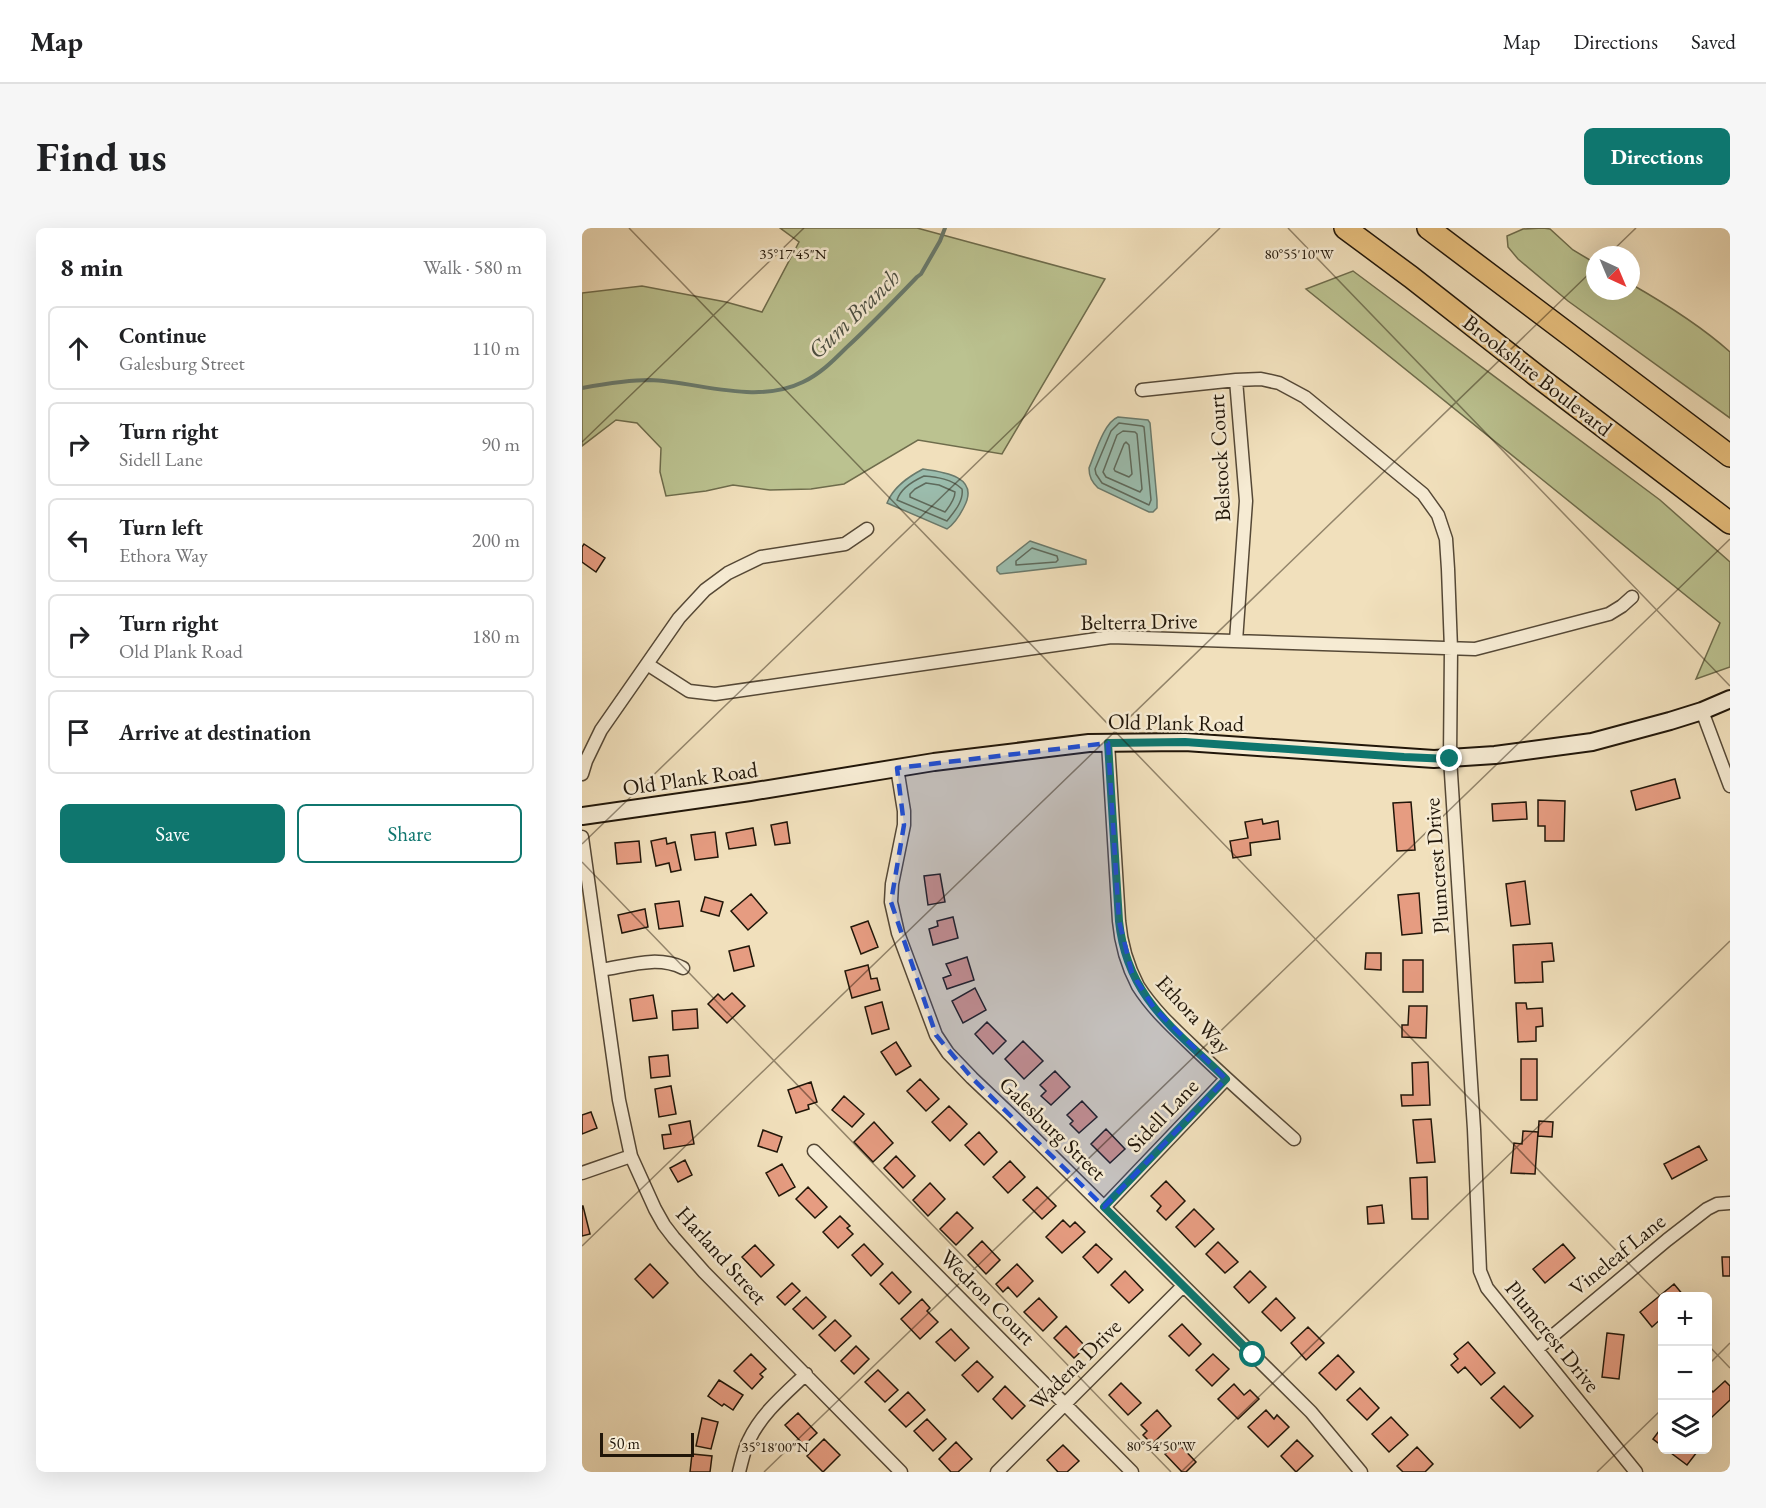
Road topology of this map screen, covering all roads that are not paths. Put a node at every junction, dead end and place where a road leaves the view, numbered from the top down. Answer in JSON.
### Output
{"nodes":[{"id":1,"x":1345,"y":228,"type":"edge"},
{"id":2,"x":1428,"y":228,"type":"edge"},
{"id":3,"x":1236,"y":380,"type":"junction"},
{"id":4,"x":1142,"y":390,"type":"dead end"},
{"id":5,"x":1730,"y":456,"type":"edge"},
{"id":6,"x":1688,"y":491,"type":"junction"},
{"id":7,"x":1730,"y":507,"type":"edge"},
{"id":8,"x":1730,"y":523,"type":"edge"},
{"id":9,"x":867,"y":530,"type":"dead end"},
{"id":10,"x":1632,"y":597,"type":"dead end"},
{"id":11,"x":1236,"y":641,"type":"junction"},
{"id":12,"x":1451,"y":649,"type":"junction"},
{"id":13,"x":648,"y":664,"type":"junction"},
{"id":14,"x":1730,"y":699,"type":"edge"},
{"id":15,"x":1702,"y":711,"type":"junction"},
{"id":16,"x":1108,"y":743,"type":"junction"},
{"id":17,"x":1450,"y":759,"type":"junction"},
{"id":18,"x":897,"y":768,"type":"junction"},
{"id":19,"x":582,"y":774,"type":"edge"},
{"id":20,"x":1730,"y":786,"type":"edge"},
{"id":21,"x":582,"y":816,"type":"edge"},
{"id":22,"x":582,"y":837,"type":"edge"},
{"id":23,"x":683,"y":968,"type":"dead end"},
{"id":24,"x":601,"y":970,"type":"junction"},
{"id":25,"x":1226,"y":1079,"type":"junction"},
{"id":26,"x":1294,"y":1139,"type":"dead end"},
{"id":27,"x":814,"y":1151,"type":"dead end"},
{"id":28,"x":631,"y":1156,"type":"junction"},
{"id":29,"x":582,"y":1173,"type":"edge"},
{"id":30,"x":1730,"y":1203,"type":"edge"},
{"id":31,"x":1104,"y":1207,"type":"junction"},
{"id":32,"x":1184,"y":1286,"type":"junction"},
{"id":33,"x":1537,"y":1349,"type":"junction"},
{"id":34,"x":806,"y":1374,"type":"junction"},
{"id":35,"x":1066,"y":1405,"type":"junction"},
{"id":36,"x":739,"y":1472,"type":"edge"},
{"id":37,"x":901,"y":1472,"type":"edge"},
{"id":38,"x":997,"y":1472,"type":"edge"},
{"id":39,"x":1132,"y":1472,"type":"edge"},
{"id":40,"x":1360,"y":1472,"type":"edge"},
{"id":41,"x":1636,"y":1472,"type":"edge"}],
"edges":[{"from":1,"to":6,"type":"highway","name":"Brookshire Boulevard"},
{"from":2,"to":5,"type":"highway"},
{"from":3,"to":4,"type":"street","name":"Plumcrest Drive"},
{"from":3,"to":11,"type":"street","name":"Belstock Court"},
{"from":3,"to":12,"type":"street","name":"Plumcrest Drive"},
{"from":6,"to":7,"type":"highway"},
{"from":6,"to":8,"type":"highway","name":"Brookshire Boulevard"},
{"from":9,"to":13,"type":"street"},
{"from":10,"to":12,"type":"street","name":"Belterra Drive"},
{"from":11,"to":12,"type":"street","name":"Belterra Drive"},
{"from":11,"to":13,"type":"street","name":"Belterra Drive"},
{"from":12,"to":17,"type":"street","name":"Plumcrest Drive"},
{"from":13,"to":19,"type":"street"},
{"from":14,"to":15,"type":"street","name":"Old Plank Road"},
{"from":15,"to":17,"type":"street","name":"Old Plank Road"},
{"from":15,"to":20,"type":"street"},
{"from":16,"to":17,"type":"street","name":"Old Plank Road"},
{"from":16,"to":18,"type":"street","name":"Old Plank Road"},
{"from":16,"to":25,"type":"street","name":"Ethora Way"},
{"from":17,"to":33,"type":"street","name":"Plumcrest Drive"},
{"from":18,"to":21,"type":"street","name":"Old Plank Road"},
{"from":18,"to":31,"type":"street","name":"Galesburg Street"},
{"from":22,"to":24,"type":"street","name":"Harland Street"},
{"from":23,"to":24,"type":"street"},
{"from":24,"to":28,"type":"street","name":"Harland Street"},
{"from":25,"to":26,"type":"street","name":"Ethora Way"},
{"from":25,"to":31,"type":"street","name":"Sidell Lane"},
{"from":27,"to":35,"type":"street","name":"Wedron Court"},
{"from":28,"to":29,"type":"street"},
{"from":28,"to":34,"type":"street","name":"Harland Street"},
{"from":30,"to":33,"type":"street","name":"Vineleaf Lane"},
{"from":31,"to":32,"type":"street","name":"Galesburg Street"},
{"from":32,"to":35,"type":"street","name":"Wadena Drive"},
{"from":32,"to":40,"type":"street","name":"Galesburg Street"},
{"from":33,"to":41,"type":"street","name":"Plumcrest Drive"},
{"from":34,"to":36,"type":"street"},
{"from":34,"to":37,"type":"street","name":"Harland Street"},
{"from":35,"to":38,"type":"street","name":"Wadena Drive"},
{"from":35,"to":39,"type":"street","name":"Wedron Court"}]}
